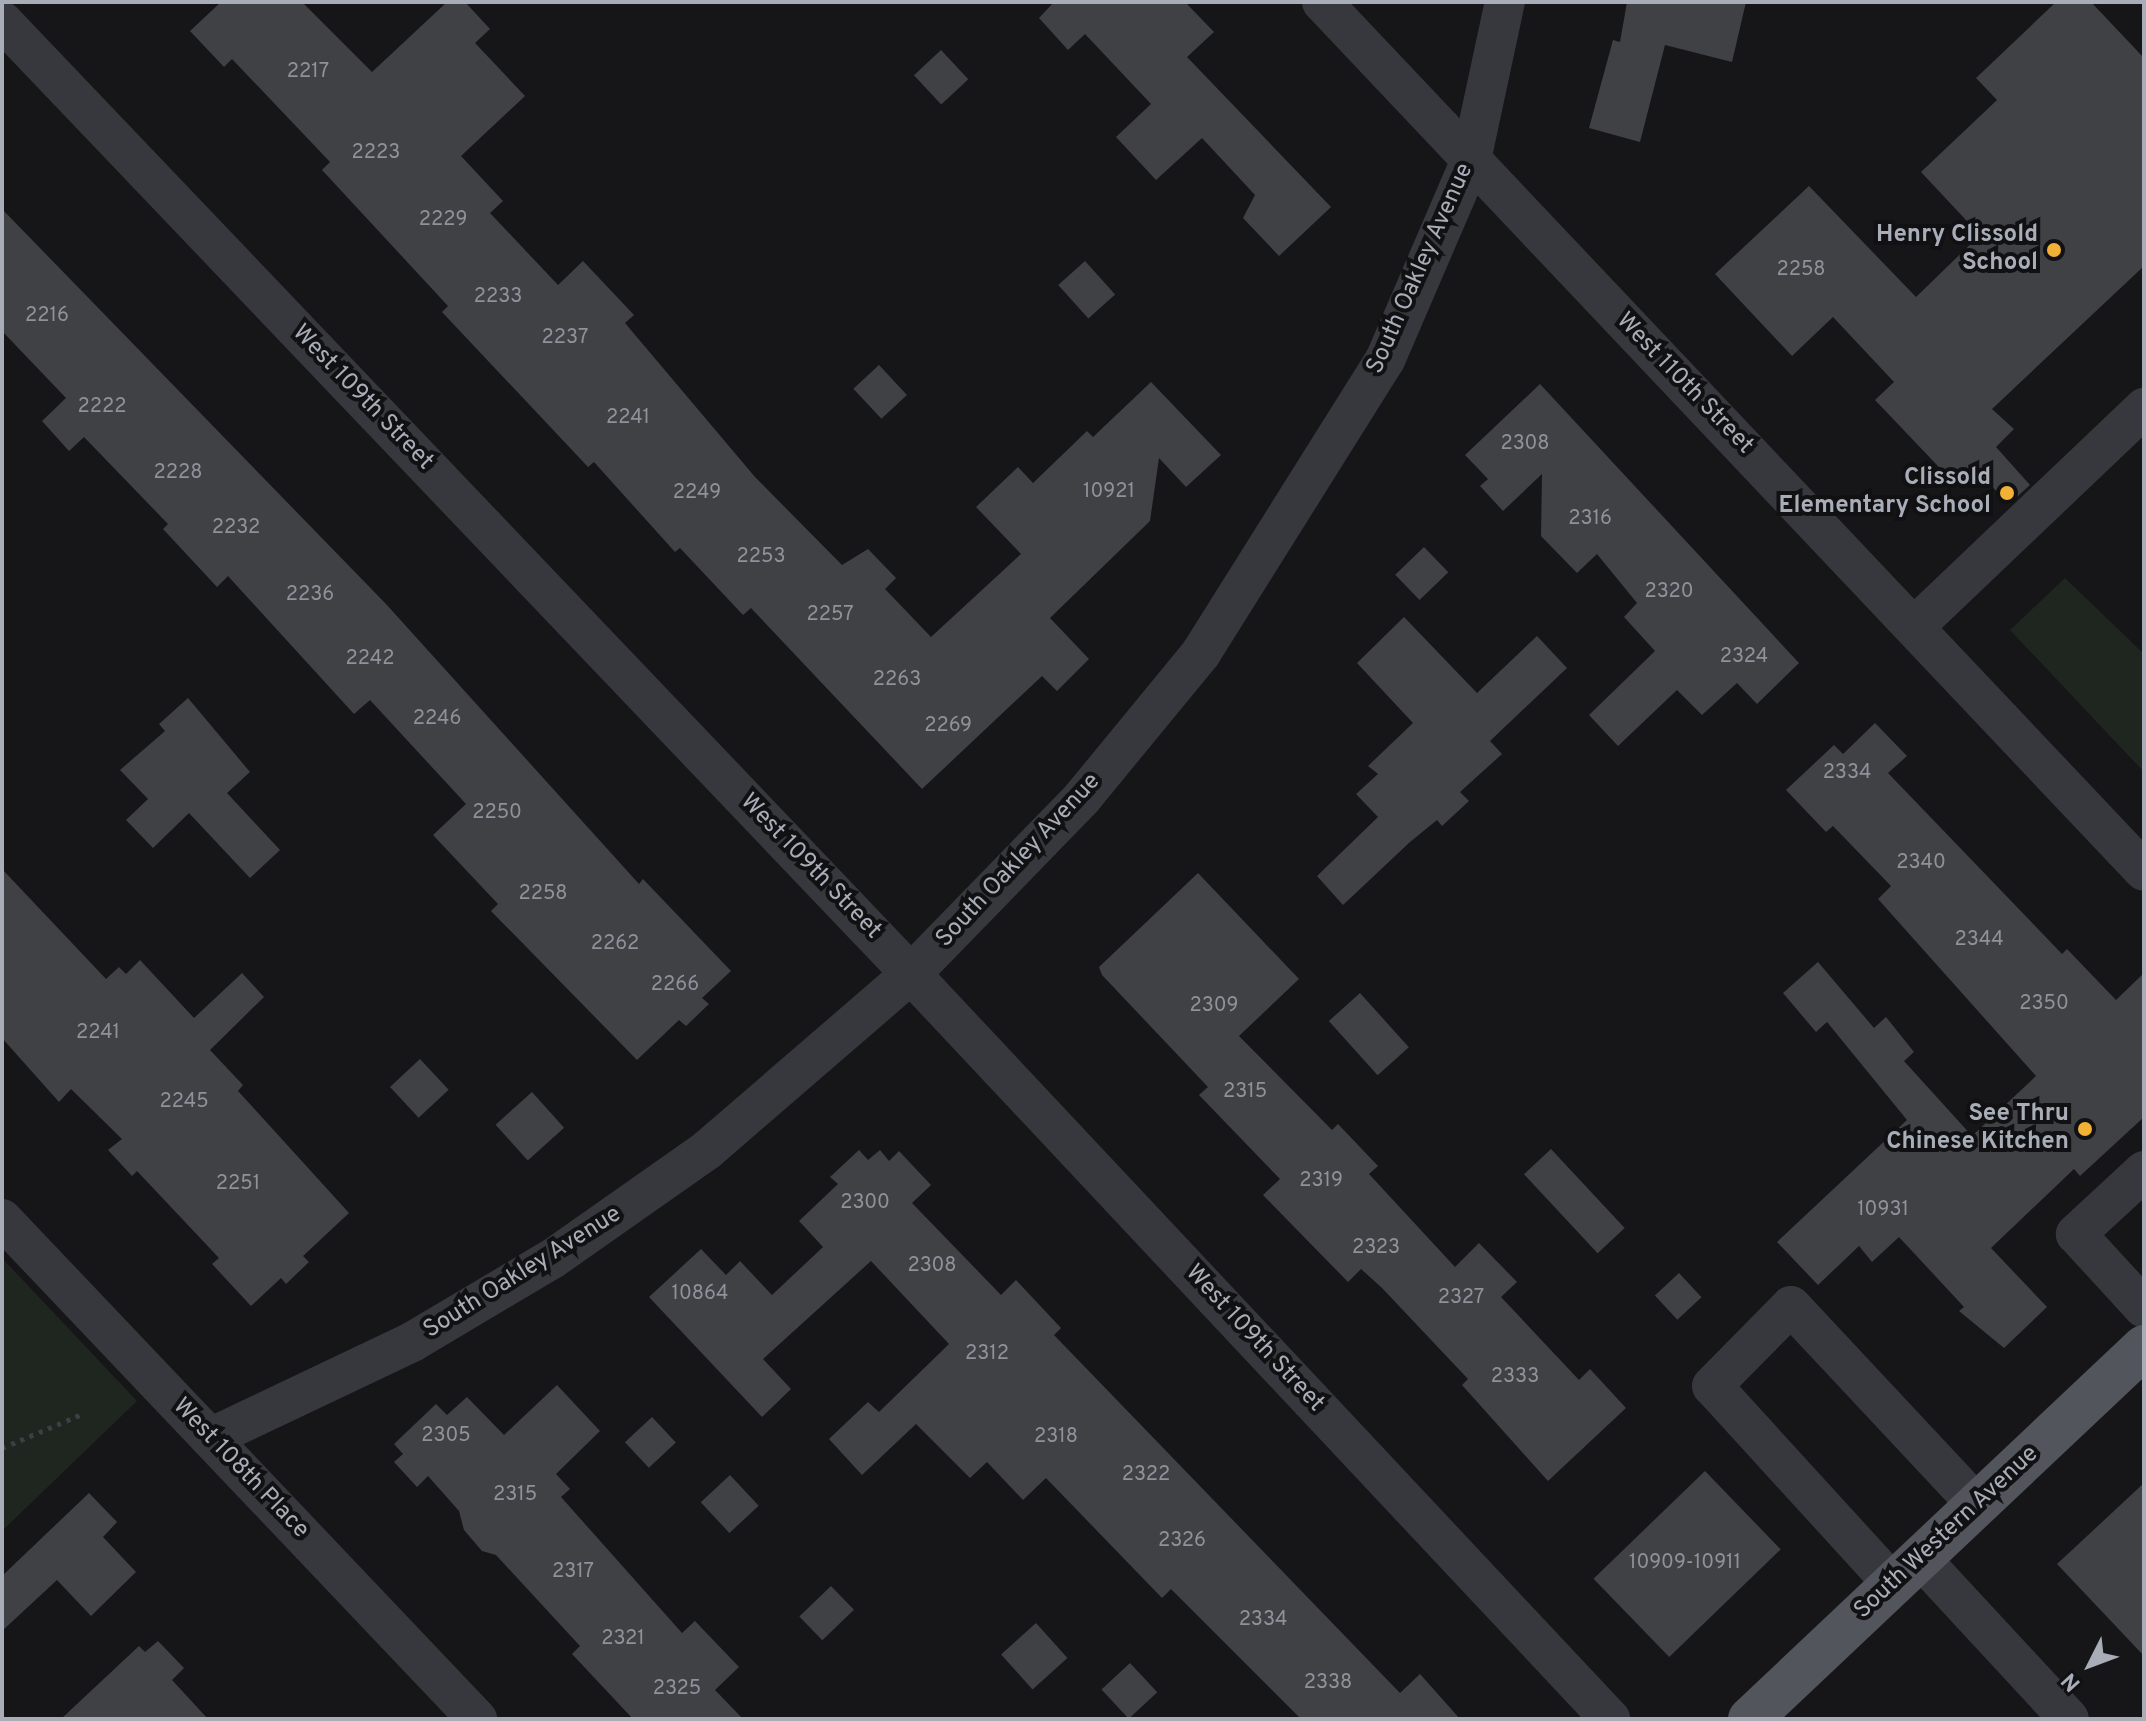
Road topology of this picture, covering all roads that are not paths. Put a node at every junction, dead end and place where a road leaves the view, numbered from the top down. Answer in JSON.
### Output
{"nodes":[{"id":1,"x":1322,"y":2,"type":"edge"},
{"id":2,"x":1505,"y":2,"type":"edge"},
{"id":3,"x":2,"y":21,"type":"edge"},
{"id":4,"x":1471,"y":160,"type":"junction"},
{"id":5,"x":2144,"y":408,"type":"edge"},
{"id":6,"x":1914,"y":627,"type":"junction"},
{"id":7,"x":2144,"y":871,"type":"edge"},
{"id":8,"x":911,"y":974,"type":"junction"},
{"id":9,"x":2144,"y":1171,"type":"edge"},
{"id":10,"x":2,"y":1219,"type":"edge"},
{"id":11,"x":2144,"y":1308,"type":"edge"},
{"id":12,"x":2144,"y":1347,"type":"edge"},
{"id":13,"x":210,"y":1438,"type":"junction"},
{"id":14,"x":1977,"y":1505,"type":"junction"},
{"id":15,"x":1906,"y":1571,"type":"junction"},
{"id":16,"x":477,"y":1719,"type":"edge"},
{"id":17,"x":1610,"y":1719,"type":"edge"},
{"id":18,"x":1750,"y":1719,"type":"edge"},
{"id":19,"x":2069,"y":1719,"type":"edge"}],
"edges":[{"from":1,"to":4,"type":"street","name":"West 110th Street"},
{"from":2,"to":4,"type":"street","name":"South Oakley Avenue"},
{"from":3,"to":8,"type":"street","name":"West 109th Street"},
{"from":4,"to":6,"type":"street","name":"West 110th Street"},
{"from":4,"to":8,"type":"street","name":"South Oakley Avenue"},
{"from":5,"to":6,"type":"street"},
{"from":6,"to":7,"type":"street","name":"West 110th Street"},
{"from":8,"to":13,"type":"street","name":"South Oakley Avenue"},
{"from":8,"to":17,"type":"street","name":"West 109th Street"},
{"from":9,"to":11,"type":"street"},
{"from":10,"to":13,"type":"street","name":"West 108th Place"},
{"from":12,"to":14,"type":"main road","name":"South Western Avenue"},
{"from":13,"to":16,"type":"street","name":"West 108th Place"},
{"from":14,"to":15,"type":"main road","name":"South Western Avenue"},
{"from":14,"to":15,"type":"street"},
{"from":15,"to":18,"type":"main road","name":"South Western Avenue"},
{"from":15,"to":19,"type":"street"}]}
